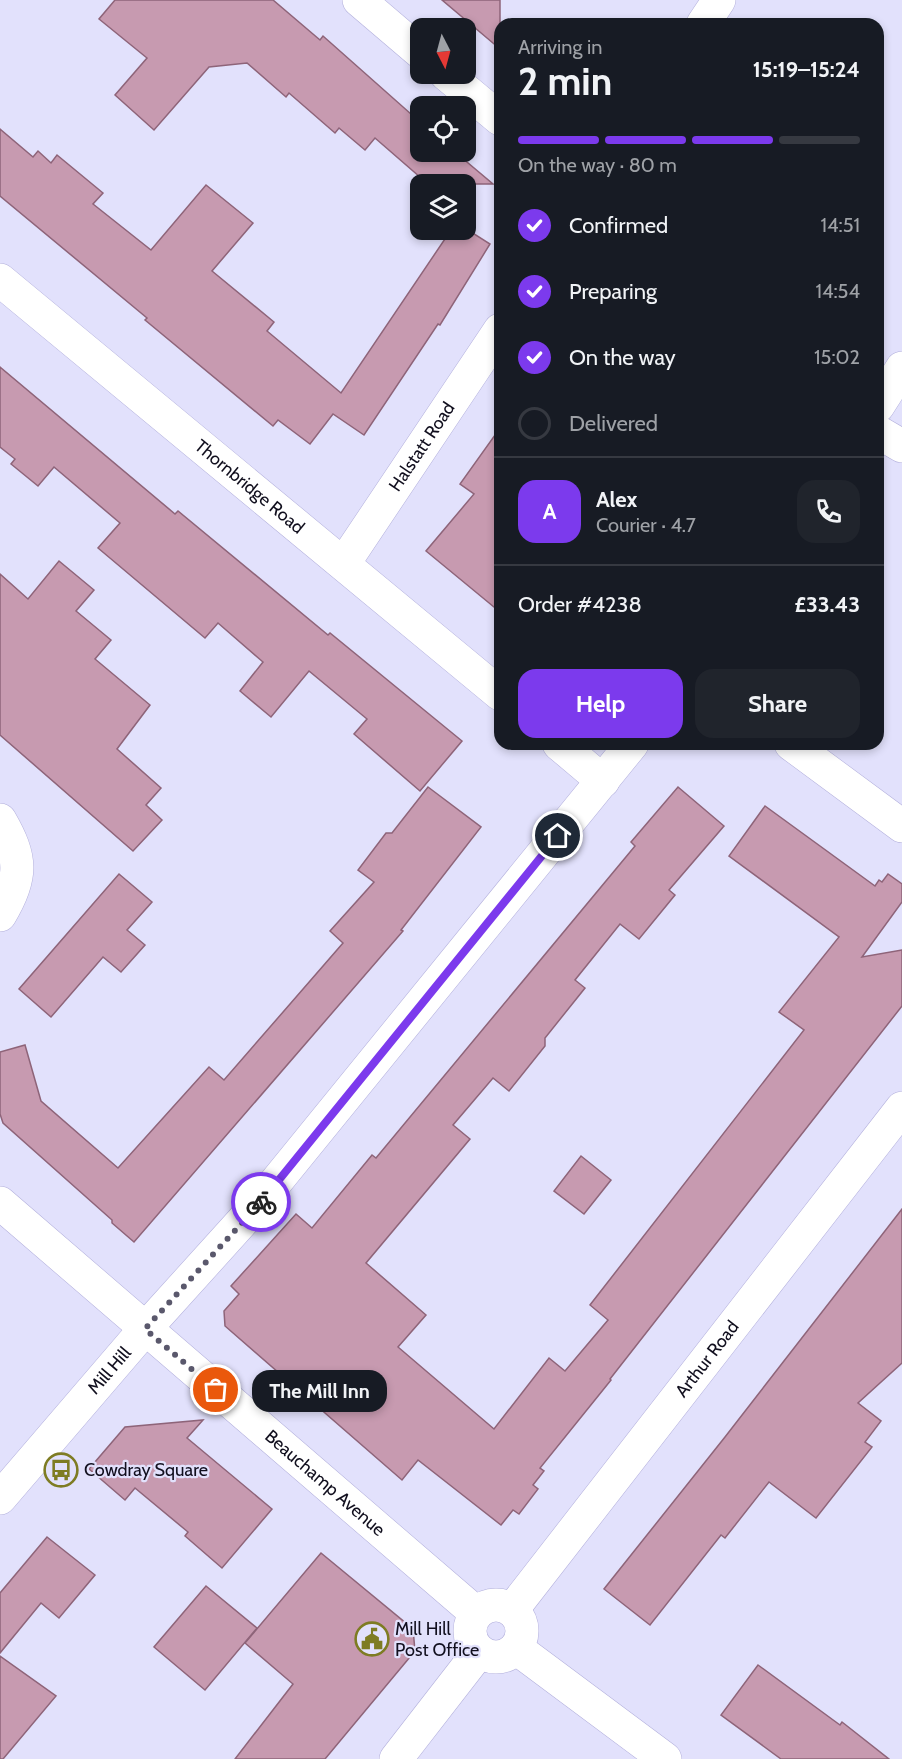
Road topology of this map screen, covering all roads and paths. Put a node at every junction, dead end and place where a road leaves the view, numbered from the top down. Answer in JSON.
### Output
{"nodes":[{"id":1,"x":359,"y":0,"type":"edge"},
{"id":2,"x":719,"y":0,"type":"edge"},
{"id":3,"x":707,"y":18,"type":"edge"},
{"id":4,"x":410,"y":43,"type":"edge"},
{"id":5,"x":458,"y":84,"type":"edge"},
{"id":6,"x":494,"y":114,"type":"edge"},
{"id":7,"x":0,"y":280,"type":"edge"},
{"id":8,"x":494,"y":339,"type":"edge"},
{"id":9,"x":902,"y":368,"type":"edge"},
{"id":10,"x":884,"y":396,"type":"edge"},
{"id":11,"x":884,"y":436,"type":"edge"},
{"id":12,"x":902,"y":446,"type":"edge"},
{"id":13,"x":344,"y":563,"type":"junction"},
{"id":14,"x":494,"y":689,"type":"edge"},
{"id":15,"x":566,"y":750,"type":"edge"},
{"id":16,"x":627,"y":750,"type":"edge"},
{"id":17,"x":798,"y":750,"type":"edge"},
{"id":18,"x":603,"y":781,"type":"junction"},
{"id":19,"x":0,"y":820,"type":"edge"},
{"id":20,"x":902,"y":826,"type":"edge"},
{"id":21,"x":0,"y":915,"type":"edge"},
{"id":22,"x":902,"y":1107,"type":"edge"},
{"id":23,"x":0,"y":1203,"type":"edge"},
{"id":24,"x":145,"y":1329,"type":"junction"},
{"id":25,"x":0,"y":1498,"type":"edge"},
{"id":26,"x":512,"y":1610,"type":"junction"},
{"id":27,"x":476,"y":1613,"type":"junction"},
{"id":28,"x":516,"y":1648,"type":"junction"},
{"id":29,"x":479,"y":1652,"type":"junction"},
{"id":30,"x":651,"y":1755,"type":"edge"},
{"id":31,"x":396,"y":1759,"type":"edge"}],
"edges":[{"from":1,"to":4,"type":"street"},
{"from":2,"to":3,"type":"street"},
{"from":5,"to":6,"type":"street"},
{"from":7,"to":13,"type":"street","name":"Thornbridge Road"},
{"from":8,"to":13,"type":"street","name":"Halstatt Road"},
{"from":9,"to":10,"type":"street"},
{"from":11,"to":12,"type":"street"},
{"from":13,"to":14,"type":"street","name":"Thornbridge Road"},
{"from":15,"to":18,"type":"street"},
{"from":16,"to":18,"type":"street","name":"Mill Hill"},
{"from":17,"to":20,"type":"street"},
{"from":18,"to":24,"type":"street","name":"Mill Hill"},
{"from":19,"to":21,"type":"street"},
{"from":22,"to":26,"type":"street","name":"Arthur Road"},
{"from":23,"to":24,"type":"street"},
{"from":24,"to":25,"type":"street","name":"Mill Hill"},
{"from":24,"to":27,"type":"street","name":"Beauchamp Avenue"},
{"from":26,"to":27,"type":"street"},
{"from":26,"to":28,"type":"street"},
{"from":27,"to":29,"type":"street"},
{"from":28,"to":29,"type":"street"},
{"from":28,"to":30,"type":"street"},
{"from":29,"to":31,"type":"street"}]}
